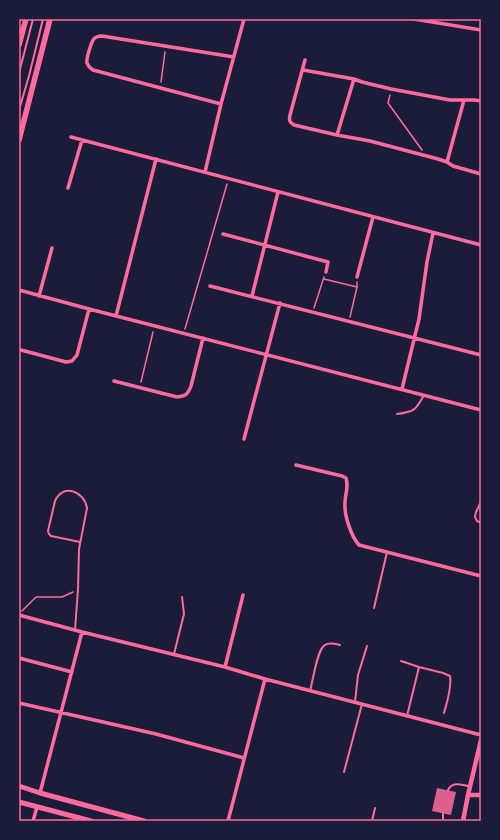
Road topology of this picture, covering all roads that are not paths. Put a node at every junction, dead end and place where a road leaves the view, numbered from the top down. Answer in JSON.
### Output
{"nodes":[{"id":1,"x":26,"y":19,"type":"edge"},
{"id":2,"x":33,"y":19,"type":"edge"},
{"id":3,"x":43,"y":19,"type":"edge"},
{"id":4,"x":50,"y":19,"type":"edge"},
{"id":5,"x":244,"y":19,"type":"edge"},
{"id":6,"x":414,"y":19,"type":"edge"},
{"id":7,"x":481,"y":30,"type":"edge"},
{"id":8,"x":19,"y":45,"type":"edge"},
{"id":9,"x":234,"y":57,"type":"junction"},
{"id":10,"x":305,"y":60,"type":"dead end"},
{"id":11,"x":303,"y":70,"type":"junction"},
{"id":12,"x":19,"y":73,"type":"edge"},
{"id":13,"x":354,"y":79,"type":"junction"},
{"id":14,"x":464,"y":100,"type":"junction"},
{"id":15,"x":481,"y":101,"type":"edge"},
{"id":16,"x":222,"y":104,"type":"junction"},
{"id":17,"x":19,"y":110,"type":"edge"},
{"id":18,"x":337,"y":135,"type":"junction"},
{"id":19,"x":71,"y":137,"type":"dead end"},
{"id":20,"x":19,"y":140,"type":"edge"},
{"id":21,"x":82,"y":140,"type":"junction"},
{"id":22,"x":156,"y":159,"type":"junction"},
{"id":23,"x":447,"y":162,"type":"junction"},
{"id":24,"x":205,"y":172,"type":"junction"},
{"id":25,"x":481,"y":174,"type":"edge"},
{"id":26,"x":68,"y":188,"type":"dead end"},
{"id":27,"x":278,"y":192,"type":"junction"},
{"id":28,"x":373,"y":217,"type":"junction"},
{"id":29,"x":433,"y":233,"type":"junction"},
{"id":30,"x":223,"y":234,"type":"dead end"},
{"id":31,"x":264,"y":245,"type":"junction"},
{"id":32,"x":481,"y":245,"type":"edge"},
{"id":33,"x":52,"y":248,"type":"dead end"},
{"id":34,"x":326,"y":272,"type":"road end"},
{"id":35,"x":357,"y":277,"type":"dead end"},
{"id":36,"x":210,"y":286,"type":"dead end"},
{"id":37,"x":19,"y":290,"type":"edge"},
{"id":38,"x":39,"y":296,"type":"junction"},
{"id":39,"x":252,"y":296,"type":"junction"},
{"id":40,"x":280,"y":303,"type":"junction"},
{"id":41,"x":89,"y":309,"type":"junction"},
{"id":42,"x":116,"y":316,"type":"junction"},
{"id":43,"x":203,"y":338,"type":"junction"},
{"id":44,"x":415,"y":338,"type":"junction"},
{"id":45,"x":22,"y":350,"type":"dead end"},
{"id":46,"x":267,"y":355,"type":"junction"},
{"id":47,"x":481,"y":355,"type":"edge"},
{"id":48,"x":114,"y":381,"type":"dead end"},
{"id":49,"x":402,"y":389,"type":"junction"},
{"id":50,"x":424,"y":395,"type":"junction"},
{"id":51,"x":481,"y":410,"type":"edge"},
{"id":52,"x":397,"y":414,"type":"dead end"},
{"id":53,"x":244,"y":439,"type":"dead end"},
{"id":54,"x":296,"y":465,"type":"dead end"},
{"id":55,"x":481,"y":502,"type":"edge"},
{"id":56,"x":481,"y":523,"type":"edge"},
{"id":57,"x":80,"y":542,"type":"junction"},
{"id":58,"x":387,"y":552,"type":"junction"},
{"id":59,"x":481,"y":576,"type":"edge"},
{"id":60,"x":243,"y":595,"type":"dead end"},
{"id":61,"x":182,"y":597,"type":"dead end"},
{"id":62,"x":374,"y":608,"type":"dead end"},
{"id":63,"x":19,"y":614,"type":"edge"},
{"id":64,"x":75,"y":630,"type":"junction"},
{"id":65,"x":82,"y":632,"type":"junction"},
{"id":66,"x":340,"y":645,"type":"dead end"},
{"id":67,"x":368,"y":646,"type":"dead end"},
{"id":68,"x":174,"y":654,"type":"junction"},
{"id":69,"x":19,"y":658,"type":"edge"},
{"id":70,"x":401,"y":661,"type":"dead end"},
{"id":71,"x":225,"y":667,"type":"junction"},
{"id":72,"x":418,"y":667,"type":"junction"},
{"id":73,"x":72,"y":672,"type":"junction"},
{"id":74,"x":265,"y":679,"type":"junction"},
{"id":75,"x":310,"y":691,"type":"junction"},
{"id":76,"x":355,"y":702,"type":"junction"},
{"id":77,"x":19,"y":703,"type":"edge"},
{"id":78,"x":362,"y":704,"type":"junction"},
{"id":79,"x":62,"y":712,"type":"junction"},
{"id":80,"x":444,"y":713,"type":"dead end"},
{"id":81,"x":407,"y":716,"type":"junction"},
{"id":82,"x":481,"y":735,"type":"edge"},
{"id":83,"x":481,"y":740,"type":"edge"},
{"id":84,"x":244,"y":758,"type":"junction"},
{"id":85,"x":344,"y":772,"type":"dead end"},
{"id":86,"x":19,"y":786,"type":"edge"},
{"id":87,"x":470,"y":786,"type":"junction"},
{"id":88,"x":448,"y":790,"type":"dead end"},
{"id":89,"x":40,"y":792,"type":"junction"},
{"id":90,"x":468,"y":795,"type":"junction"},
{"id":91,"x":481,"y":795,"type":"edge"},
{"id":92,"x":19,"y":802,"type":"edge"},
{"id":93,"x":37,"y":807,"type":"junction"},
{"id":94,"x":374,"y":808,"type":"dead end"},
{"id":95,"x":444,"y":813,"type":"dead end"},
{"id":96,"x":33,"y":821,"type":"edge"},
{"id":97,"x":90,"y":821,"type":"edge"},
{"id":98,"x":144,"y":821,"type":"edge"},
{"id":99,"x":228,"y":821,"type":"edge"},
{"id":100,"x":372,"y":821,"type":"edge"},
{"id":101,"x":443,"y":821,"type":"edge"},
{"id":102,"x":463,"y":821,"type":"edge"}],
"edges":[{"from":1,"to":8,"type":"main road"},
{"from":2,"to":12,"type":"lane"},
{"from":3,"to":17,"type":"lane"},
{"from":4,"to":20,"type":"main road"},
{"from":5,"to":9,"type":"street"},
{"from":6,"to":7,"type":"street"},
{"from":9,"to":16,"type":"street"},
{"from":9,"to":16,"type":"street"},
{"from":10,"to":11,"type":"street"},
{"from":11,"to":13,"type":"street"},
{"from":11,"to":18,"type":"street"},
{"from":13,"to":14,"type":"street"},
{"from":13,"to":18,"type":"street"},
{"from":14,"to":15,"type":"street"},
{"from":14,"to":23,"type":"street"},
{"from":16,"to":24,"type":"street"},
{"from":18,"to":23,"type":"street"},
{"from":19,"to":21,"type":"street"},
{"from":21,"to":22,"type":"street"},
{"from":21,"to":26,"type":"street"},
{"from":22,"to":24,"type":"street"},
{"from":22,"to":42,"type":"street"},
{"from":23,"to":25,"type":"street"},
{"from":24,"to":27,"type":"street"},
{"from":27,"to":28,"type":"street"},
{"from":27,"to":31,"type":"street"},
{"from":28,"to":29,"type":"street"},
{"from":28,"to":35,"type":"street"},
{"from":29,"to":32,"type":"street"},
{"from":29,"to":44,"type":"street"},
{"from":30,"to":31,"type":"street"},
{"from":31,"to":34,"type":"street"},
{"from":31,"to":39,"type":"street"},
{"from":33,"to":38,"type":"street"},
{"from":36,"to":39,"type":"street"},
{"from":37,"to":38,"type":"street"},
{"from":38,"to":41,"type":"street"},
{"from":39,"to":40,"type":"street"},
{"from":40,"to":44,"type":"street"},
{"from":40,"to":46,"type":"street"},
{"from":41,"to":42,"type":"street"},
{"from":41,"to":45,"type":"street"},
{"from":42,"to":43,"type":"street"},
{"from":43,"to":46,"type":"street"},
{"from":43,"to":48,"type":"street"},
{"from":44,"to":47,"type":"street"},
{"from":44,"to":49,"type":"street"},
{"from":46,"to":49,"type":"street"},
{"from":46,"to":53,"type":"street"},
{"from":49,"to":50,"type":"street"},
{"from":50,"to":51,"type":"street"},
{"from":50,"to":52,"type":"lane"},
{"from":54,"to":58,"type":"street"},
{"from":55,"to":56,"type":"lane"},
{"from":57,"to":57,"type":"lane"},
{"from":57,"to":64,"type":"lane"},
{"from":58,"to":59,"type":"street"},
{"from":58,"to":62,"type":"lane"},
{"from":60,"to":71,"type":"street"},
{"from":61,"to":68,"type":"lane"},
{"from":63,"to":64,"type":"street"},
{"from":64,"to":65,"type":"street"},
{"from":65,"to":68,"type":"street"},
{"from":65,"to":73,"type":"street"},
{"from":66,"to":75,"type":"lane"},
{"from":67,"to":76,"type":"lane"},
{"from":68,"to":71,"type":"street"},
{"from":69,"to":73,"type":"street"},
{"from":70,"to":72,"type":"lane"},
{"from":71,"to":74,"type":"street"},
{"from":72,"to":80,"type":"lane"},
{"from":72,"to":81,"type":"lane"},
{"from":73,"to":79,"type":"street"},
{"from":74,"to":75,"type":"street"},
{"from":74,"to":84,"type":"street"},
{"from":75,"to":76,"type":"street"},
{"from":76,"to":78,"type":"street"},
{"from":77,"to":79,"type":"street"},
{"from":78,"to":81,"type":"street"},
{"from":78,"to":85,"type":"lane"},
{"from":79,"to":84,"type":"street"},
{"from":79,"to":89,"type":"street"},
{"from":81,"to":82,"type":"street"},
{"from":83,"to":87,"type":"street"},
{"from":84,"to":99,"type":"street"},
{"from":86,"to":89,"type":"main road"},
{"from":87,"to":88,"type":"lane"},
{"from":87,"to":90,"type":"street"},
{"from":89,"to":98,"type":"main road"},
{"from":90,"to":91,"type":"street"},
{"from":90,"to":102,"type":"street"},
{"from":92,"to":93,"type":"main road"},
{"from":93,"to":96,"type":"street"},
{"from":93,"to":97,"type":"main road"},
{"from":94,"to":100,"type":"lane"},
{"from":95,"to":101,"type":"lane"}]}
